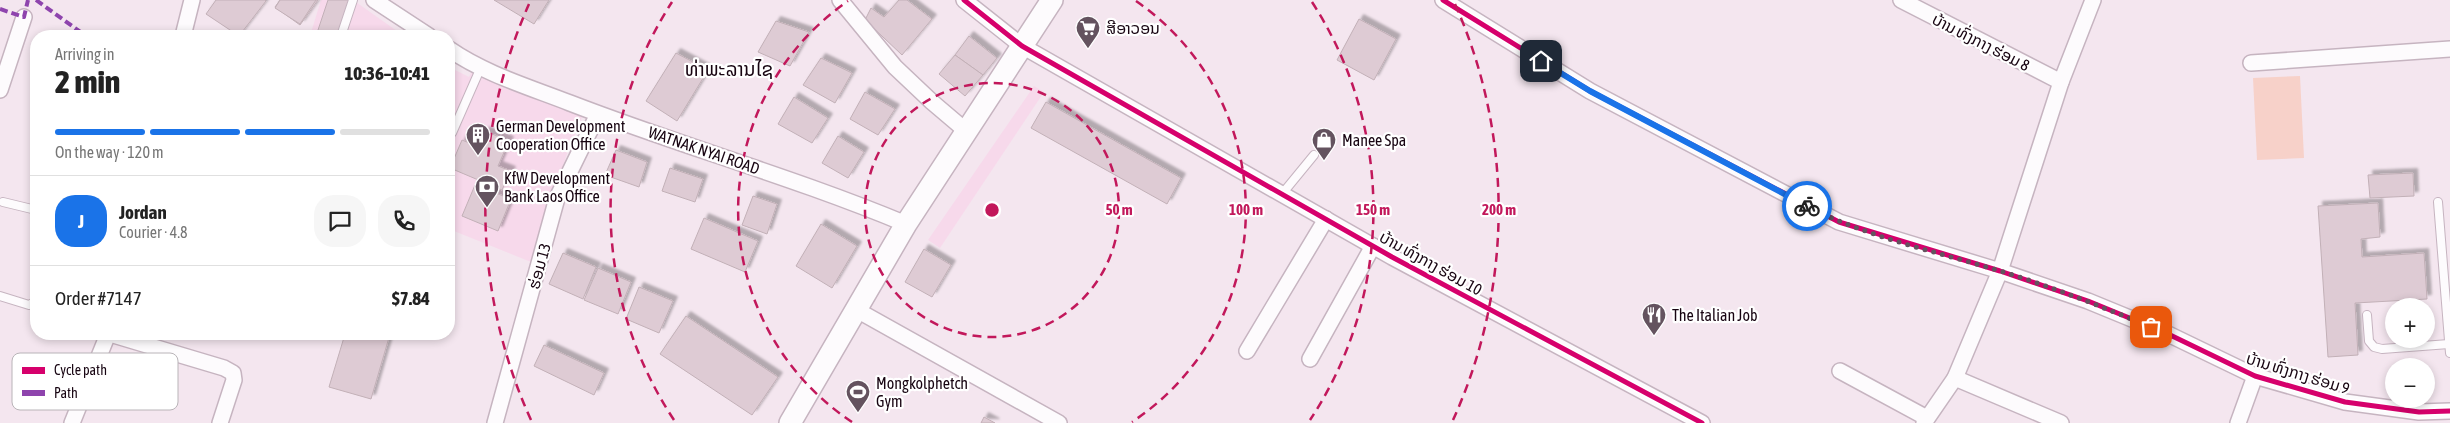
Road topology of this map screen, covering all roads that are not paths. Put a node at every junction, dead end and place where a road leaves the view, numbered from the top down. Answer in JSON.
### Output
{"nodes":[{"id":1,"x":192,"y":0,"type":"edge"},
{"id":2,"x":353,"y":0,"type":"edge"},
{"id":3,"x":374,"y":0,"type":"edge"},
{"id":4,"x":840,"y":0,"type":"edge"},
{"id":5,"x":964,"y":0,"type":"edge"},
{"id":6,"x":1052,"y":0,"type":"edge"},
{"id":7,"x":1443,"y":0,"type":"edge"},
{"id":8,"x":1901,"y":0,"type":"edge"},
{"id":9,"x":1930,"y":0,"type":"edge"},
{"id":10,"x":2093,"y":0,"type":"edge"},
{"id":11,"x":1921,"y":12,"type":"junction"},
{"id":12,"x":24,"y":17,"type":"dead end"},
{"id":13,"x":184,"y":30,"type":"edge"},
{"id":14,"x":343,"y":30,"type":"edge"},
{"id":15,"x":420,"y":30,"type":"edge"},
{"id":16,"x":1022,"y":46,"type":"junction"},
{"id":17,"x":2450,"y":49,"type":"edge"},
{"id":18,"x":455,"y":52,"type":"edge"},
{"id":19,"x":2251,"y":63,"type":"dead end"},
{"id":20,"x":481,"y":67,"type":"junction"},
{"id":21,"x":2061,"y":82,"type":"junction"},
{"id":22,"x":0,"y":90,"type":"edge"},
{"id":23,"x":598,"y":114,"type":"junction"},
{"id":24,"x":455,"y":127,"type":"edge"},
{"id":25,"x":965,"y":130,"type":"junction"},
{"id":26,"x":1314,"y":155,"type":"dead end"},
{"id":27,"x":1282,"y":194,"type":"junction"},
{"id":28,"x":3,"y":202,"type":"dead end"},
{"id":29,"x":2438,"y":202,"type":"dead end"},
{"id":30,"x":30,"y":209,"type":"edge"},
{"id":31,"x":1326,"y":219,"type":"junction"},
{"id":32,"x":906,"y":224,"type":"junction"},
{"id":33,"x":1373,"y":246,"type":"junction"},
{"id":34,"x":2000,"y":271,"type":"junction"},
{"id":35,"x":0,"y":296,"type":"edge"},
{"id":36,"x":30,"y":304,"type":"edge"},
{"id":37,"x":855,"y":308,"type":"junction"},
{"id":38,"x":2367,"y":315,"type":"dead end"},
{"id":39,"x":107,"y":340,"type":"edge"},
{"id":40,"x":129,"y":340,"type":"edge"},
{"id":41,"x":2450,"y":344,"type":"edge"},
{"id":42,"x":1247,"y":351,"type":"dead end"},
{"id":43,"x":101,"y":353,"type":"edge"},
{"id":44,"x":173,"y":353,"type":"edge"},
{"id":45,"x":2450,"y":353,"type":"edge"},
{"id":46,"x":178,"y":354,"type":"edge"},
{"id":47,"x":1310,"y":359,"type":"dead end"},
{"id":48,"x":1840,"y":371,"type":"dead end"},
{"id":49,"x":2255,"y":376,"type":"junction"},
{"id":50,"x":1954,"y":378,"type":"junction"},
{"id":51,"x":77,"y":410,"type":"edge"},
{"id":52,"x":2450,"y":411,"type":"edge"},
{"id":53,"x":1925,"y":421,"type":"edge"},
{"id":54,"x":72,"y":423,"type":"edge"},
{"id":55,"x":220,"y":423,"type":"edge"},
{"id":56,"x":496,"y":423,"type":"edge"},
{"id":57,"x":790,"y":423,"type":"edge"},
{"id":58,"x":1059,"y":423,"type":"edge"},
{"id":59,"x":1702,"y":423,"type":"edge"},
{"id":60,"x":2061,"y":423,"type":"edge"},
{"id":61,"x":2238,"y":423,"type":"edge"}],
"edges":[{"from":1,"to":13,"type":"street"},
{"from":2,"to":14,"type":"lane"},
{"from":3,"to":15,"type":"street"},
{"from":4,"to":25,"type":"street"},
{"from":5,"to":16,"type":"street","name":"ບ້ານ ທົ່ງກາງ ຮ່ອມ 10"},
{"from":6,"to":16,"type":"street"},
{"from":7,"to":34,"type":"street","name":"ບ້ານ ທົ່ງກາງ ຮ່ອມ 9"},
{"from":8,"to":11,"type":"street","name":"ບ້ານ ທົ່ງກາງ ຮ່ອມ 8"},
{"from":9,"to":11,"type":"street"},
{"from":10,"to":21,"type":"street"},
{"from":11,"to":21,"type":"street","name":"ບ້ານ ທົ່ງກາງ ຮ່ອມ 8"},
{"from":12,"to":22,"type":"street"},
{"from":16,"to":25,"type":"street"},
{"from":16,"to":27,"type":"street","name":"ບ້ານ ທົ່ງກາງ ຮ່ອມ 10"},
{"from":17,"to":19,"type":"street"},
{"from":18,"to":20,"type":"street","name":"WATNAK NYAI ROAD"},
{"from":20,"to":23,"type":"street","name":"WATNAK NYAI ROAD"},
{"from":20,"to":24,"type":"lane"},
{"from":21,"to":34,"type":"street"},
{"from":23,"to":32,"type":"street","name":"WATNAK NYAI ROAD"},
{"from":23,"to":56,"type":"street","name":"ຮ່ອມ 13"},
{"from":25,"to":32,"type":"street"},
{"from":26,"to":27,"type":"lane"},
{"from":27,"to":31,"type":"street","name":"ບ້ານ ທົ່ງກາງ ຮ່ອມ 10"},
{"from":28,"to":30,"type":"lane"},
{"from":29,"to":41,"type":"lane"},
{"from":31,"to":33,"type":"street","name":"ບ້ານ ທົ່ງກາງ ຮ່ອມ 10"},
{"from":31,"to":42,"type":"street"},
{"from":32,"to":37,"type":"street"},
{"from":33,"to":47,"type":"street"},
{"from":33,"to":59,"type":"street","name":"ບ້ານ ທົ່ງກາງ ຮ່ອມ 10"},
{"from":34,"to":49,"type":"street","name":"ບ້ານ ທົ່ງກາງ ຮ່ອມ 9"},
{"from":34,"to":50,"type":"street"},
{"from":35,"to":36,"type":"lane"},
{"from":37,"to":57,"type":"street"},
{"from":37,"to":58,"type":"street"},
{"from":38,"to":41,"type":"lane"},
{"from":39,"to":43,"type":"street"},
{"from":40,"to":44,"type":"street"},
{"from":41,"to":45,"type":"lane"},
{"from":46,"to":55,"type":"street"},
{"from":48,"to":53,"type":"street"},
{"from":49,"to":52,"type":"street","name":"ບ້ານ ທົ່ງກາງ ຮ່ອມ 9"},
{"from":49,"to":61,"type":"street"},
{"from":50,"to":53,"type":"street"},
{"from":50,"to":60,"type":"street"},
{"from":51,"to":54,"type":"street"}]}
